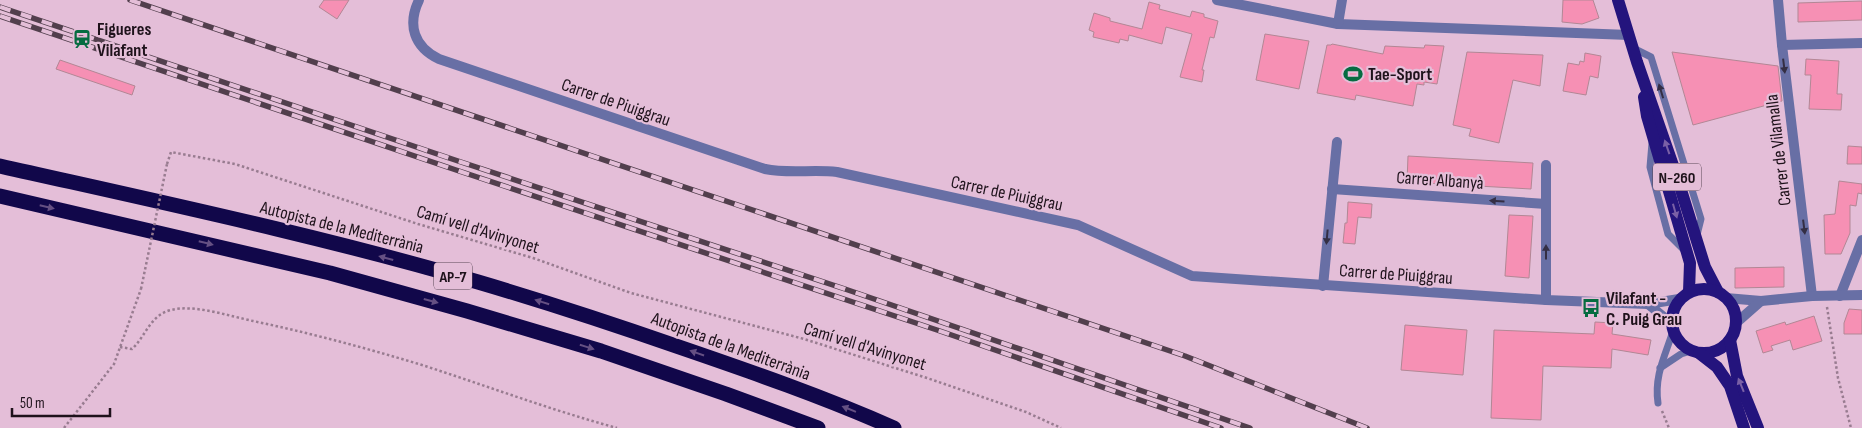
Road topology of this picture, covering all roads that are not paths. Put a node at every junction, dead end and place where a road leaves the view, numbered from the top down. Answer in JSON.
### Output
{"nodes":[{"id":1,"x":419,"y":0,"type":"edge"},
{"id":2,"x":1217,"y":0,"type":"edge"},
{"id":3,"x":1342,"y":0,"type":"edge"},
{"id":4,"x":1618,"y":0,"type":"edge"},
{"id":5,"x":1778,"y":0,"type":"edge"},
{"id":6,"x":1248,"y":4,"type":"edge"},
{"id":7,"x":1338,"y":24,"type":"junction"},
{"id":8,"x":1631,"y":42,"type":"junction"},
{"id":9,"x":1862,"y":44,"type":"edge"},
{"id":10,"x":1782,"y":45,"type":"junction"},
{"id":11,"x":1637,"y":62,"type":"junction"},
{"id":12,"x":1336,"y":142,"type":"dead end"},
{"id":13,"x":1546,"y":165,"type":"dead end"},
{"id":14,"x":0,"y":166,"type":"edge"},
{"id":15,"x":1332,"y":189,"type":"junction"},
{"id":16,"x":0,"y":196,"type":"edge"},
{"id":17,"x":1546,"y":204,"type":"junction"},
{"id":18,"x":1696,"y":238,"type":"junction"},
{"id":19,"x":1862,"y":240,"type":"edge"},
{"id":20,"x":1323,"y":286,"type":"junction"},
{"id":21,"x":1722,"y":295,"type":"junction"},
{"id":22,"x":1862,"y":295,"type":"edge"},
{"id":23,"x":1684,"y":296,"type":"junction"},
{"id":24,"x":1812,"y":296,"type":"junction"},
{"id":25,"x":1840,"y":296,"type":"junction"},
{"id":26,"x":1546,"y":300,"type":"junction"},
{"id":27,"x":1761,"y":301,"type":"junction"},
{"id":28,"x":1648,"y":304,"type":"junction"},
{"id":29,"x":1736,"y":323,"type":"junction"},
{"id":30,"x":1672,"y":327,"type":"junction"},
{"id":31,"x":1730,"y":340,"type":"junction"},
{"id":32,"x":1695,"y":352,"type":"junction"},
{"id":33,"x":1660,"y":368,"type":"junction"},
{"id":34,"x":1658,"y":402,"type":"road end"},
{"id":35,"x":818,"y":428,"type":"edge"},
{"id":36,"x":894,"y":428,"type":"edge"},
{"id":37,"x":1744,"y":428,"type":"edge"},
{"id":38,"x":1758,"y":428,"type":"edge"}],
"edges":[{"from":1,"to":20,"type":"street","name":"Carrer de Piuiggrau"},
{"from":2,"to":6,"type":"street"},
{"from":3,"to":7,"type":"street"},
{"from":4,"to":8,"type":"main road","number":"N-260"},
{"from":5,"to":10,"type":"street","name":"Carrer de Vilamalla"},
{"from":6,"to":7,"type":"street"},
{"from":7,"to":8,"type":"street"},
{"from":8,"to":11,"type":"main road","number":"N-260"},
{"from":18,"to":8,"type":"lane","one_way":true},
{"from":9,"to":10,"type":"street"},
{"from":10,"to":24,"type":"street","name":"Carrer de Vilamalla","one_way":true},
{"from":18,"to":11,"type":"main road","number":"N-260","one_way":true},
{"from":11,"to":23,"type":"main road","number":"N-260","one_way":true},
{"from":12,"to":15,"type":"street"},
{"from":13,"to":17,"type":"street"},
{"from":36,"to":14,"type":"highway","name":"Autopista de la Mediterrània","number":"AP-7","one_way":true},
{"from":17,"to":15,"type":"street","name":"Carrer Albanyà","one_way":true},
{"from":15,"to":20,"type":"street","one_way":true},
{"from":16,"to":35,"type":"highway","number":"AP-7","one_way":true},
{"from":26,"to":17,"type":"street","one_way":true},
{"from":18,"to":21,"type":"main road","number":"N-260"},
{"from":19,"to":25,"type":"street"},
{"from":20,"to":26,"type":"street","name":"Carrer de Piuiggrau"},
{"from":21,"to":23,"type":"main road"},
{"from":21,"to":27,"type":"street"},
{"from":21,"to":29,"type":"main road","number":"N-260"},
{"from":22,"to":25,"type":"street"},
{"from":23,"to":28,"type":"street","name":"Carrer de Piuiggrau"},
{"from":23,"to":30,"type":"main road","number":"N-260"},
{"from":24,"to":25,"type":"street"},
{"from":24,"to":27,"type":"street"},
{"from":26,"to":28,"type":"street","name":"Carrer de Piuiggrau"},
{"from":27,"to":29,"type":"street"},
{"from":28,"to":30,"type":"street"},
{"from":29,"to":31,"type":"main road"},
{"from":30,"to":32,"type":"main road"},
{"from":30,"to":33,"type":"lane"},
{"from":31,"to":32,"type":"main road"},
{"from":38,"to":31,"type":"main road","one_way":true},
{"from":32,"to":33,"type":"lane"},
{"from":32,"to":37,"type":"main road"},
{"from":33,"to":34,"type":"lane"}]}
